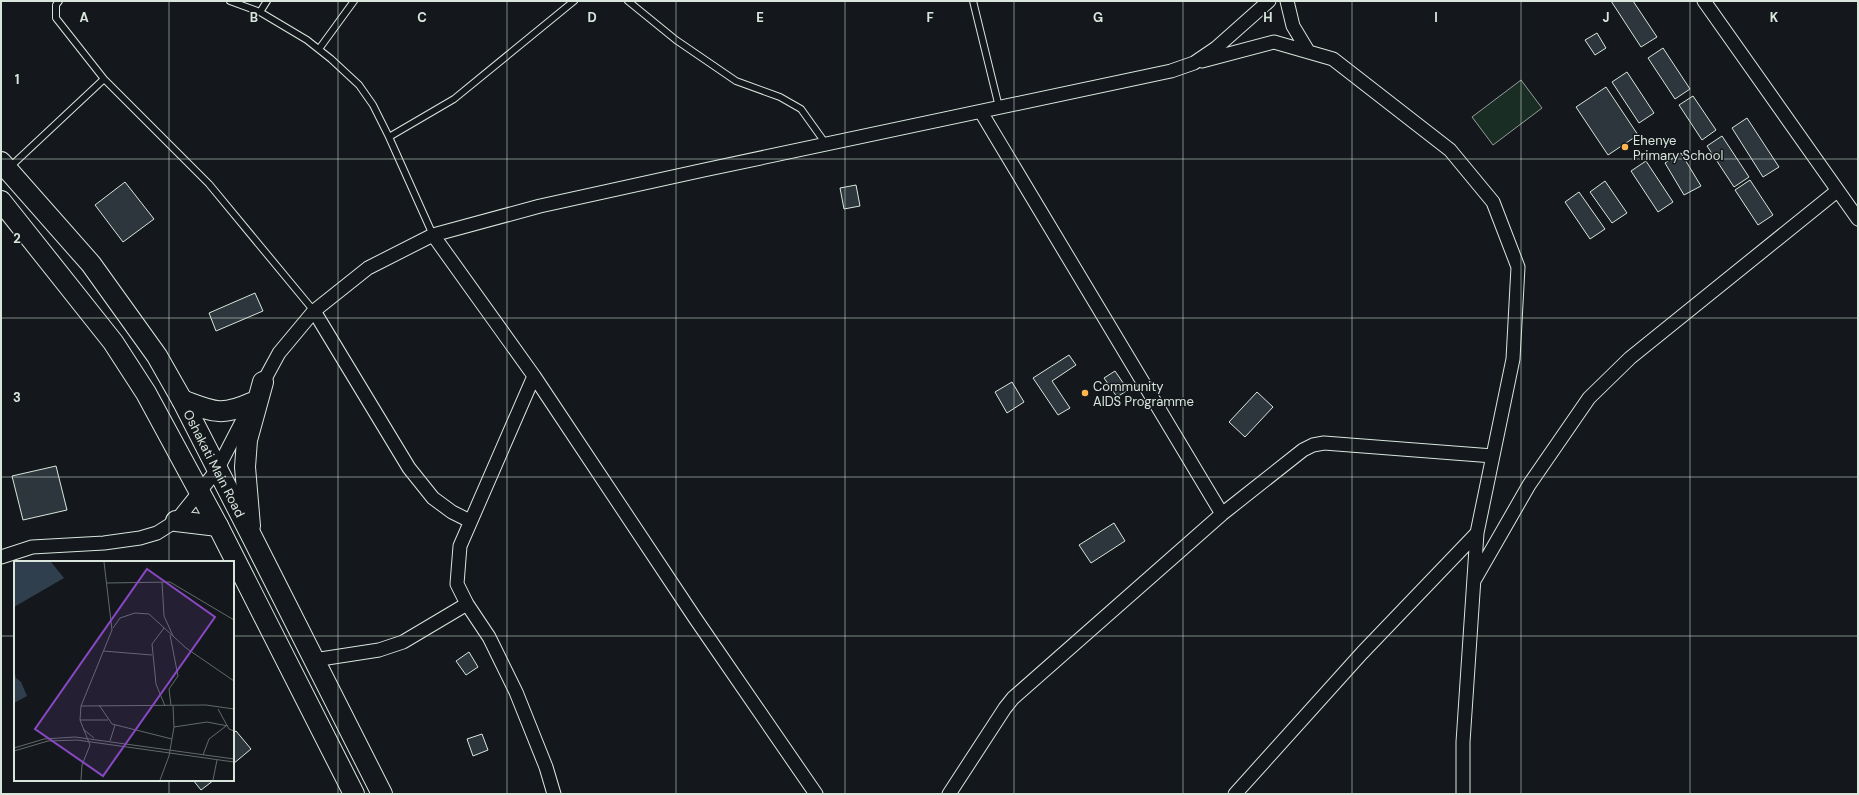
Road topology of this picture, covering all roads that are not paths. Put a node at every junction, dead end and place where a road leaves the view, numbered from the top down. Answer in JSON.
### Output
{"nodes":[{"id":1,"x":59,"y":1,"type":"edge"},
{"id":2,"x":230,"y":1,"type":"edge"},
{"id":3,"x":267,"y":1,"type":"edge"},
{"id":4,"x":354,"y":1,"type":"edge"},
{"id":5,"x":574,"y":1,"type":"edge"},
{"id":6,"x":628,"y":1,"type":"edge"},
{"id":7,"x":973,"y":1,"type":"edge"},
{"id":8,"x":1268,"y":1,"type":"edge"},
{"id":9,"x":1287,"y":1,"type":"edge"},
{"id":10,"x":1704,"y":1,"type":"edge"},
{"id":11,"x":260,"y":12,"type":"junction"},
{"id":12,"x":319,"y":49,"type":"junction"},
{"id":13,"x":1308,"y":51,"type":"junction"},
{"id":14,"x":1194,"y":63,"type":"junction"},
{"id":15,"x":104,"y":79,"type":"junction"},
{"id":16,"x":999,"y":107,"type":"junction"},
{"id":17,"x":981,"y":112,"type":"junction"},
{"id":18,"x":389,"y":138,"type":"junction"},
{"id":19,"x":826,"y":144,"type":"junction"},
{"id":20,"x":3,"y":169,"type":"edge"},
{"id":21,"x":1837,"y":191,"type":"junction"},
{"id":22,"x":1,"y":202,"type":"edge"},
{"id":23,"x":1858,"y":219,"type":"edge"},
{"id":24,"x":433,"y":235,"type":"junction"},
{"id":25,"x":314,"y":311,"type":"junction"},
{"id":26,"x":534,"y":376,"type":"junction"},
{"id":27,"x":263,"y":382,"type":"junction"},
{"id":28,"x":182,"y":400,"type":"junction"},
{"id":29,"x":251,"y":403,"type":"junction"},
{"id":30,"x":1493,"y":456,"type":"junction"},
{"id":31,"x":218,"y":470,"type":"junction"},
{"id":32,"x":200,"y":493,"type":"junction"},
{"id":33,"x":1222,"y":514,"type":"junction"},
{"id":34,"x":470,"y":521,"type":"junction"},
{"id":35,"x":176,"y":522,"type":"junction"},
{"id":36,"x":218,"y":526,"type":"junction"},
{"id":37,"x":250,"y":533,"type":"junction"},
{"id":38,"x":1477,"y":533,"type":"junction"},
{"id":39,"x":1,"y":557,"type":"edge"},
{"id":40,"x":1473,"y":583,"type":"junction"},
{"id":41,"x":467,"y":604,"type":"junction"},
{"id":42,"x":314,"y":660,"type":"junction"},
{"id":43,"x":354,"y":794,"type":"edge"},
{"id":44,"x":382,"y":794,"type":"edge"},
{"id":45,"x":554,"y":794,"type":"edge"},
{"id":46,"x":816,"y":794,"type":"edge"},
{"id":47,"x":949,"y":794,"type":"edge"},
{"id":48,"x":1235,"y":794,"type":"edge"},
{"id":49,"x":1463,"y":794,"type":"edge"}],
"edges":[{"from":1,"to":15,"type":"lane"},
{"from":2,"to":11,"type":"lane"},
{"from":3,"to":11,"type":"lane"},
{"from":4,"to":12,"type":"lane"},
{"from":5,"to":18,"type":"lane"},
{"from":6,"to":19,"type":"lane"},
{"from":7,"to":16,"type":"lane"},
{"from":8,"to":14,"type":"street"},
{"from":9,"to":13,"type":"street"},
{"from":10,"to":21,"type":"street"},
{"from":11,"to":12,"type":"lane"},
{"from":12,"to":18,"type":"lane"},
{"from":13,"to":14,"type":"street"},
{"from":13,"to":30,"type":"street"},
{"from":14,"to":16,"type":"street"},
{"from":15,"to":20,"type":"lane"},
{"from":15,"to":25,"type":"lane"},
{"from":16,"to":17,"type":"street"},
{"from":17,"to":19,"type":"street"},
{"from":17,"to":33,"type":"street"},
{"from":18,"to":24,"type":"lane"},
{"from":19,"to":24,"type":"street"},
{"from":20,"to":28,"type":"main road","name":"Oshakati Main Road"},
{"from":21,"to":23,"type":"street"},
{"from":21,"to":40,"type":"street"},
{"from":22,"to":32,"type":"main road","name":"Oshakati Main Road"},
{"from":24,"to":25,"type":"street"},
{"from":24,"to":26,"type":"street"},
{"from":25,"to":27,"type":"street"},
{"from":25,"to":34,"type":"street"},
{"from":26,"to":34,"type":"street"},
{"from":26,"to":46,"type":"street"},
{"from":27,"to":29,"type":"street"},
{"from":27,"to":37,"type":"main road"},
{"from":28,"to":29,"type":"main road"},
{"from":28,"to":31,"type":"main road","name":"Oshakati Main Road"},
{"from":29,"to":31,"type":"street"},
{"from":30,"to":33,"type":"street"},
{"from":30,"to":38,"type":"street"},
{"from":31,"to":32,"type":"street"},
{"from":31,"to":37,"type":"main road","name":"Oshakati Main Road"},
{"from":32,"to":35,"type":"street"},
{"from":32,"to":36,"type":"main road","name":"Oshakati Main Road"},
{"from":33,"to":47,"type":"street"},
{"from":34,"to":41,"type":"street"},
{"from":35,"to":36,"type":"main road"},
{"from":35,"to":39,"type":"street"},
{"from":36,"to":43,"type":"main road","name":"Oshakati Main Road"},
{"from":37,"to":42,"type":"main road","name":"Oshakati Main Road"},
{"from":38,"to":40,"type":"street"},
{"from":38,"to":48,"type":"street"},
{"from":40,"to":49,"type":"street"},
{"from":41,"to":42,"type":"street"},
{"from":41,"to":45,"type":"street"},
{"from":42,"to":44,"type":"main road","name":"Oshakati Main Road"}]}
